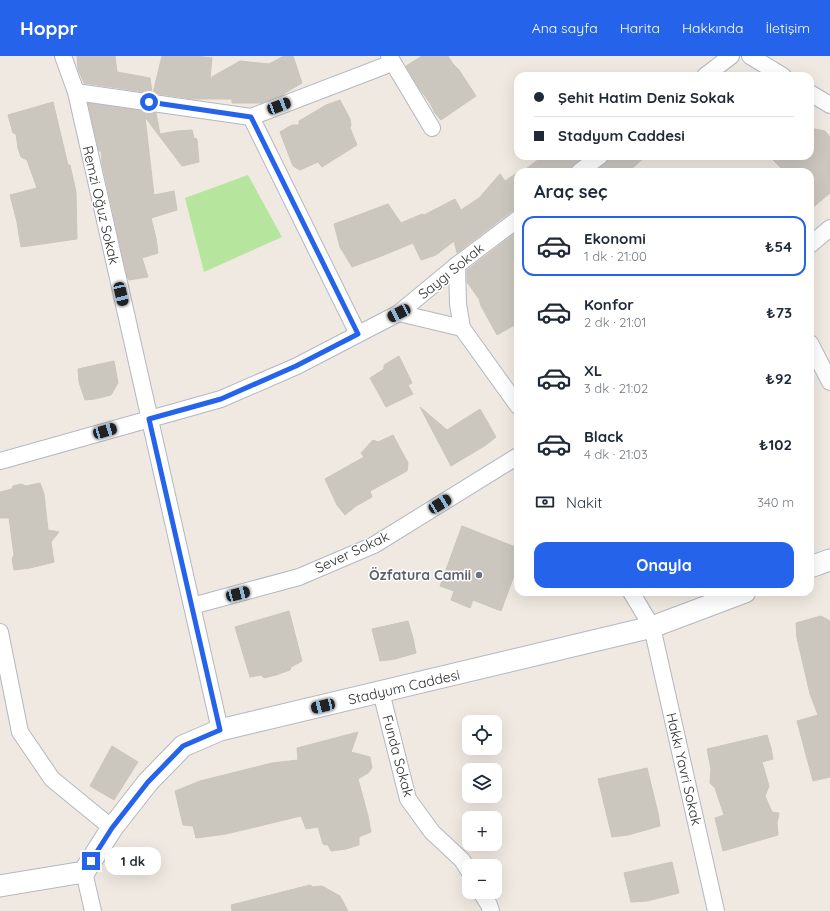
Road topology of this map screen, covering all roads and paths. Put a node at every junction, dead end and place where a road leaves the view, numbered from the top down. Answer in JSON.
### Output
{"nodes":[{"id":1,"x":63,"y":56,"type":"edge"},
{"id":2,"x":731,"y":56,"type":"edge"},
{"id":3,"x":750,"y":56,"type":"edge"},
{"id":4,"x":390,"y":59,"type":"edge"},
{"id":5,"x":710,"y":72,"type":"edge"},
{"id":6,"x":776,"y":72,"type":"edge"},
{"id":7,"x":76,"y":92,"type":"junction"},
{"id":8,"x":814,"y":95,"type":"edge"},
{"id":9,"x":830,"y":105,"type":"edge"},
{"id":10,"x":251,"y":117,"type":"junction"},
{"id":11,"x":432,"y":128,"type":"dead end"},
{"id":12,"x":595,"y":160,"type":"edge"},
{"id":13,"x":584,"y":168,"type":"edge"},
{"id":14,"x":514,"y":222,"type":"edge"},
{"id":15,"x":830,"y":228,"type":"edge"},
{"id":16,"x":814,"y":242,"type":"edge"},
{"id":17,"x":457,"y":265,"type":"junction"},
{"id":18,"x":399,"y":313,"type":"junction"},
{"id":19,"x":462,"y":328,"type":"junction"},
{"id":20,"x":358,"y":334,"type":"junction"},
{"id":21,"x":814,"y":351,"type":"edge"},
{"id":22,"x":830,"y":382,"type":"edge"},
{"id":23,"x":514,"y":400,"type":"edge"},
{"id":24,"x":149,"y":419,"type":"junction"},
{"id":25,"x":514,"y":458,"type":"edge"},
{"id":26,"x":0,"y":461,"type":"edge"},
{"id":27,"x":830,"y":560,"type":"edge"},
{"id":28,"x":814,"y":566,"type":"edge"},
{"id":29,"x":633,"y":596,"type":"edge"},
{"id":30,"x":734,"y":596,"type":"edge"},
{"id":31,"x":192,"y":606,"type":"junction"},
{"id":32,"x":652,"y":627,"type":"junction"},
{"id":33,"x":0,"y":632,"type":"edge"},
{"id":34,"x":381,"y":692,"type":"junction"},
{"id":35,"x":220,"y":730,"type":"junction"},
{"id":36,"x":112,"y":828,"type":"junction"},
{"id":37,"x":462,"y":860,"type":"edge"},
{"id":38,"x":84,"y":872,"type":"junction"},
{"id":39,"x":0,"y":886,"type":"edge"},
{"id":40,"x":486,"y":899,"type":"edge"},
{"id":41,"x":93,"y":911,"type":"edge"},
{"id":42,"x":491,"y":911,"type":"edge"},
{"id":43,"x":716,"y":911,"type":"edge"}],
"edges":[{"from":1,"to":7,"type":"street","name":"Remzi Oğuz Sokak"},
{"from":2,"to":5,"type":"street"},
{"from":3,"to":6,"type":"street"},
{"from":4,"to":10,"type":"street"},
{"from":4,"to":11,"type":"street"},
{"from":7,"to":10,"type":"street"},
{"from":7,"to":24,"type":"street","name":"Remzi Oğuz Sokak"},
{"from":8,"to":9,"type":"street"},
{"from":10,"to":20,"type":"street"},
{"from":12,"to":13,"type":"street"},
{"from":14,"to":17,"type":"street","name":"Saygı Sokak"},
{"from":15,"to":16,"type":"street"},
{"from":17,"to":18,"type":"street","name":"Saygı Sokak"},
{"from":17,"to":19,"type":"street"},
{"from":18,"to":19,"type":"street"},
{"from":18,"to":20,"type":"street","name":"Saygı Sokak"},
{"from":19,"to":23,"type":"street"},
{"from":20,"to":24,"type":"street","name":"Saygı Sokak"},
{"from":21,"to":22,"type":"street"},
{"from":24,"to":26,"type":"street","name":"Saygı Sokak"},
{"from":24,"to":31,"type":"street","name":"Remzi Oğuz Sokak"},
{"from":25,"to":31,"type":"street","name":"Sever Sokak"},
{"from":27,"to":28,"type":"street"},
{"from":29,"to":32,"type":"street","name":"Hakkı Yavri Sokak"},
{"from":30,"to":32,"type":"street","name":"Stadyum Caddesi"},
{"from":31,"to":35,"type":"street","name":"Remzi Oğuz Sokak"},
{"from":32,"to":34,"type":"street","name":"Stadyum Caddesi"},
{"from":32,"to":43,"type":"street","name":"Hakkı Yavri Sokak"},
{"from":33,"to":36,"type":"street"},
{"from":34,"to":35,"type":"street","name":"Stadyum Caddesi"},
{"from":34,"to":37,"type":"street","name":"Funda Sokak"},
{"from":35,"to":36,"type":"street","name":"Stadyum Caddesi"},
{"from":36,"to":38,"type":"street","name":"Stadyum Caddesi"},
{"from":38,"to":39,"type":"street"},
{"from":38,"to":41,"type":"street"},
{"from":40,"to":42,"type":"street"}]}
